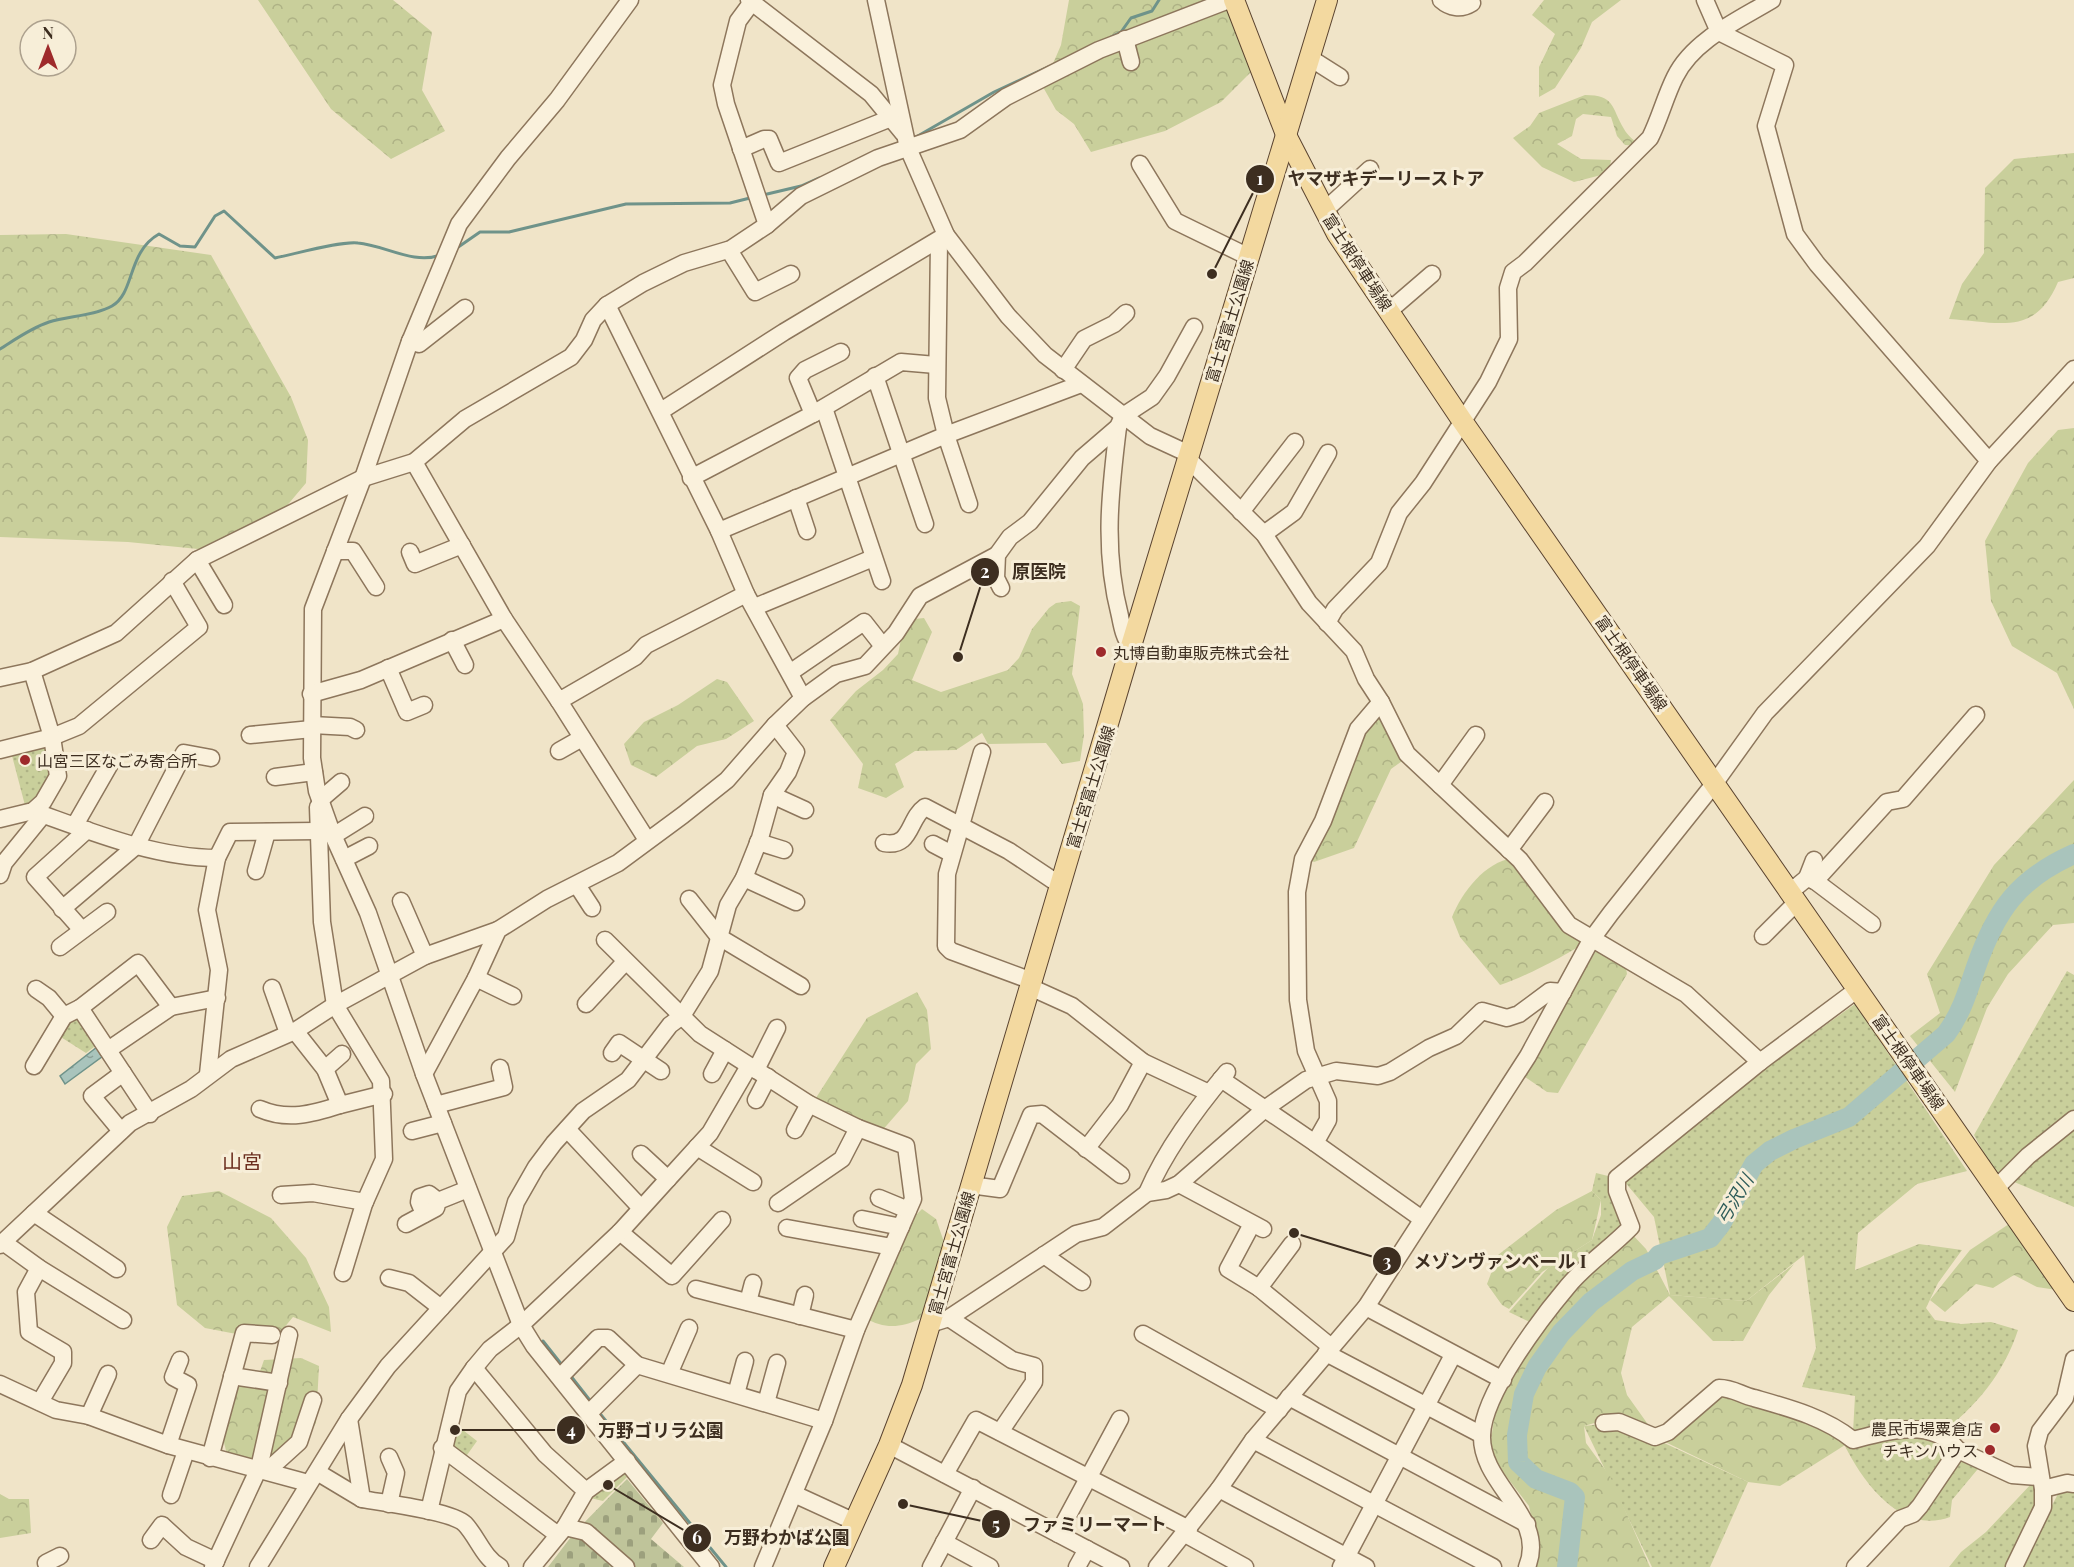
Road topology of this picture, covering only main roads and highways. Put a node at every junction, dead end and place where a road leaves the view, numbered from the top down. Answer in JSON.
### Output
{"nodes":[{"id":1,"x":1234,"y":0,"type":"edge"},
{"id":2,"x":1327,"y":0,"type":"edge"},
{"id":3,"x":1287,"y":137,"type":"junction"},
{"id":4,"x":2074,"y":1301,"type":"edge"},
{"id":5,"x":834,"y":1567,"type":"edge"}],
"edges":[{"from":1,"to":3,"type":"main road","name":"富士根停車場線"},
{"from":2,"to":3,"type":"main road","name":"富士宮富士公園線"},
{"from":3,"to":4,"type":"main road","name":"富士根停車場線"},
{"from":3,"to":5,"type":"main road","name":"富士宮富士公園線"}]}
